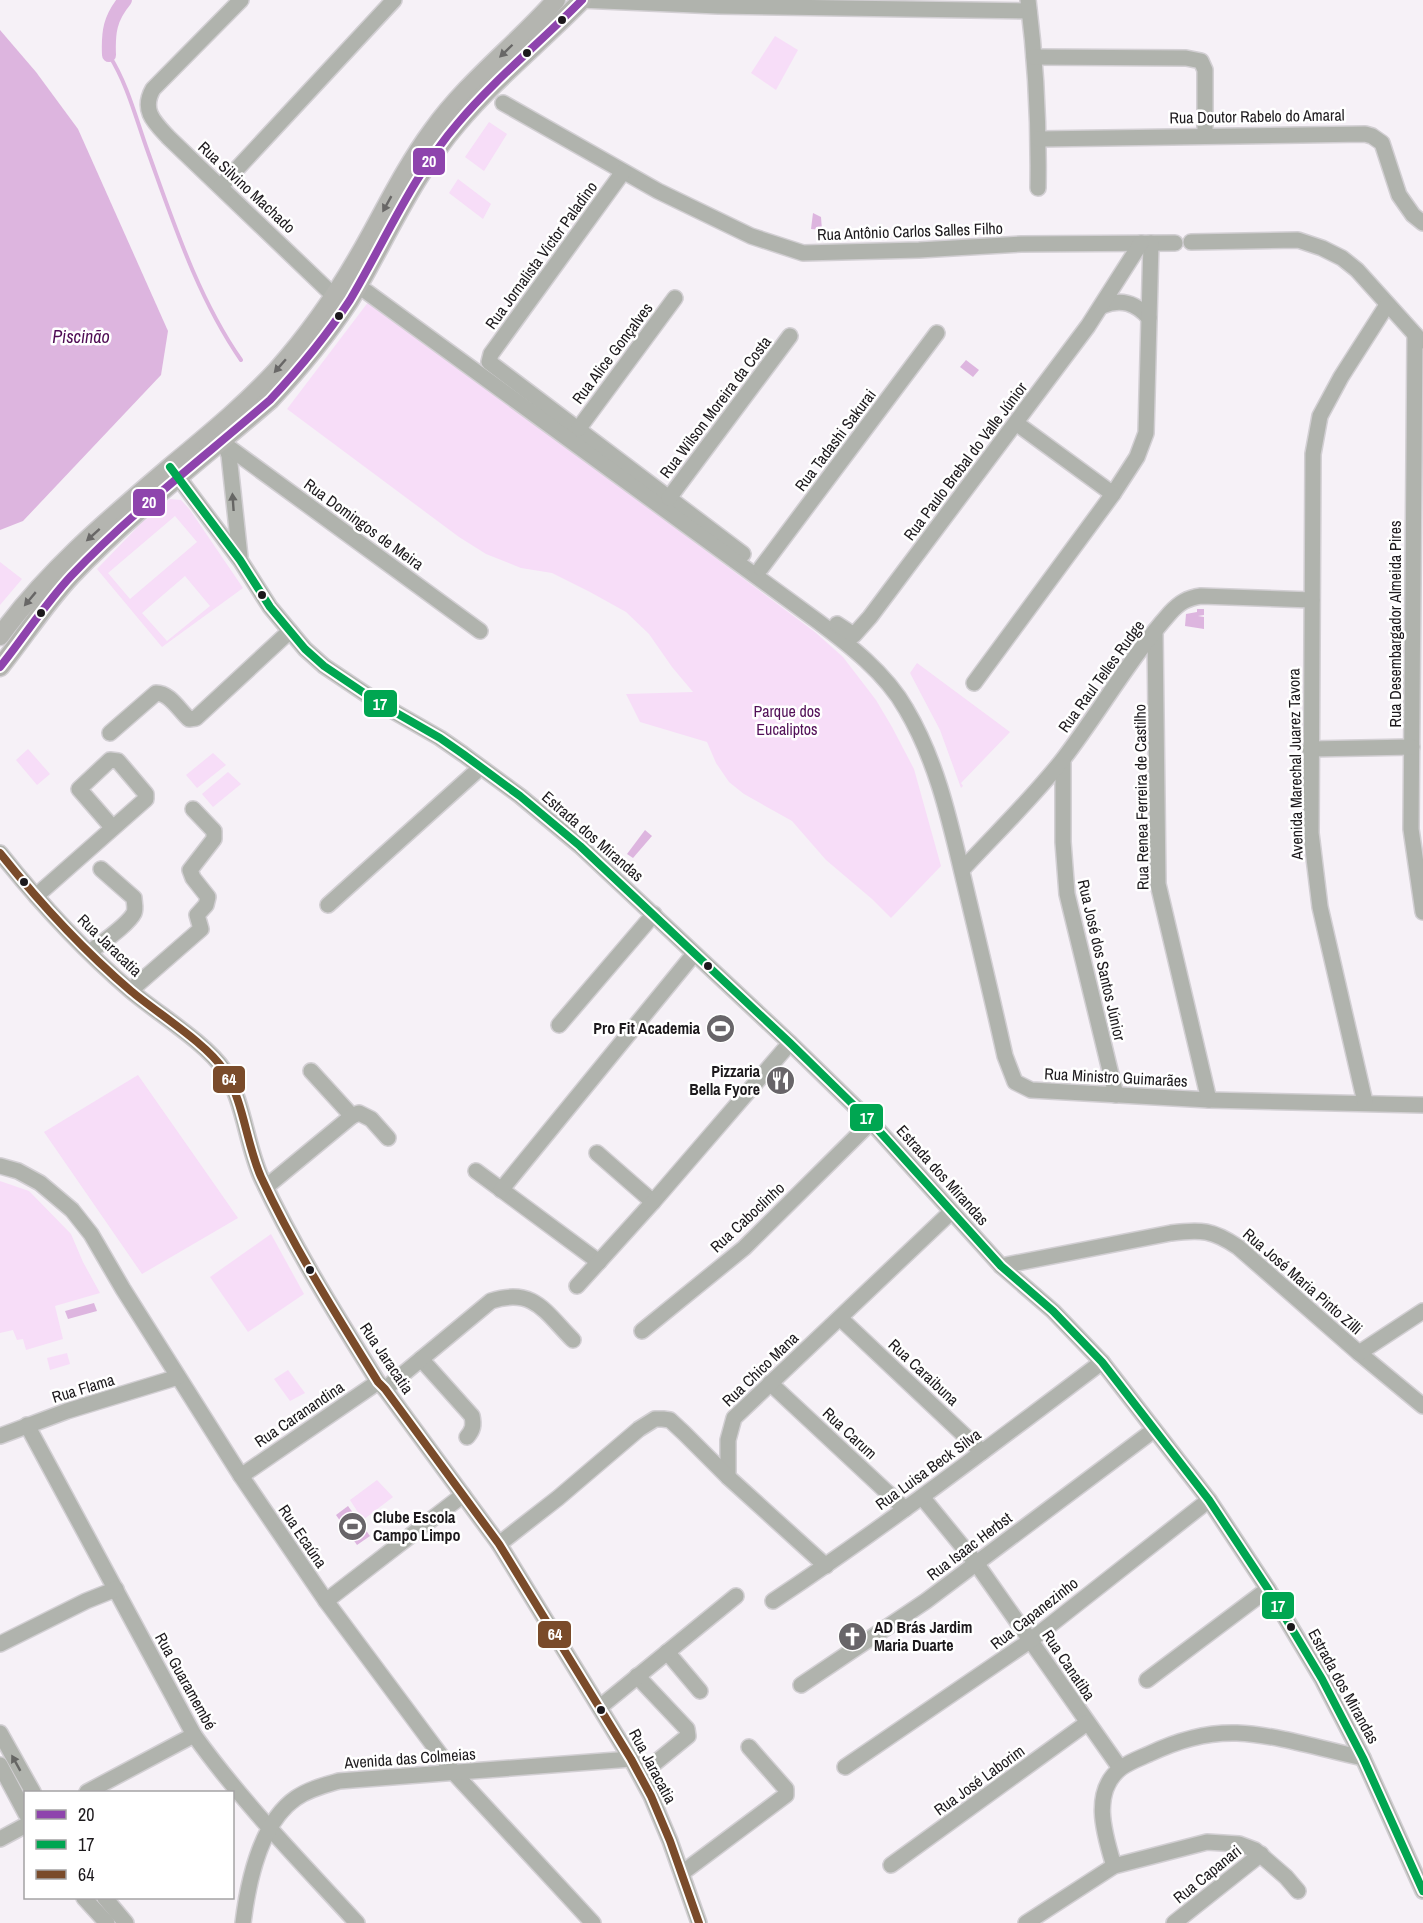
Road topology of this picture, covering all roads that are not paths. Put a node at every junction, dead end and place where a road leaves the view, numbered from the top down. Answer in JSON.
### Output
{"nodes":[{"id":1,"x":241,"y":0,"type":"edge"},
{"id":2,"x":394,"y":0,"type":"edge"},
{"id":3,"x":556,"y":0,"type":"edge"},
{"id":4,"x":581,"y":0,"type":"edge"},
{"id":5,"x":1028,"y":5,"type":"edge"},
{"id":6,"x":1034,"y":57,"type":"junction"},
{"id":7,"x":503,"y":103,"type":"dead end"},
{"id":8,"x":1205,"y":135,"type":"junction"},
{"id":9,"x":1039,"y":139,"type":"junction"},
{"id":10,"x":623,"y":172,"type":"junction"},
{"id":11,"x":221,"y":186,"type":"junction"},
{"id":12,"x":1038,"y":188,"type":"dead end"},
{"id":13,"x":1423,"y":222,"type":"edge"},
{"id":14,"x":1191,"y":242,"type":"dead end"},
{"id":15,"x":1146,"y":243,"type":"junction"},
{"id":16,"x":1175,"y":243,"type":"dead end"},
{"id":17,"x":366,"y":292,"type":"dead end"},
{"id":18,"x":334,"y":296,"type":"junction"},
{"id":19,"x":675,"y":298,"type":"dead end"},
{"id":20,"x":1387,"y":305,"type":"junction"},
{"id":21,"x":1102,"y":306,"type":"junction"},
{"id":22,"x":1149,"y":318,"type":"junction"},
{"id":23,"x":937,"y":333,"type":"dead end"},
{"id":24,"x":790,"y":336,"type":"dead end"},
{"id":25,"x":1419,"y":340,"type":"edge"},
{"id":26,"x":1016,"y":423,"type":"junction"},
{"id":27,"x":579,"y":428,"type":"junction"},
{"id":28,"x":221,"y":439,"type":"junction"},
{"id":29,"x":174,"y":472,"type":"junction"},
{"id":30,"x":1113,"y":494,"type":"junction"},
{"id":31,"x":669,"y":498,"type":"junction"},
{"id":32,"x":240,"y":560,"type":"junction"},
{"id":33,"x":761,"y":568,"type":"junction"},
{"id":34,"x":1312,"y":600,"type":"junction"},
{"id":35,"x":290,"y":631,"type":"junction"},
{"id":36,"x":480,"y":631,"type":"dead end"},
{"id":37,"x":1155,"y":631,"type":"junction"},
{"id":38,"x":0,"y":636,"type":"edge"},
{"id":39,"x":0,"y":667,"type":"edge"},
{"id":40,"x":974,"y":683,"type":"dead end"},
{"id":41,"x":110,"y":733,"type":"dead end"},
{"id":42,"x":1412,"y":747,"type":"junction"},
{"id":43,"x":1311,"y":749,"type":"junction"},
{"id":44,"x":1063,"y":760,"type":"junction"},
{"id":45,"x":480,"y":768,"type":"junction"},
{"id":46,"x":193,"y":809,"type":"dead end"},
{"id":47,"x":1417,"y":826,"type":"edge"},
{"id":48,"x":112,"y":827,"type":"junction"},
{"id":49,"x":0,"y":853,"type":"edge"},
{"id":50,"x":101,"y":869,"type":"dead end"},
{"id":51,"x":962,"y":870,"type":"junction"},
{"id":52,"x":36,"y":896,"type":"junction"},
{"id":53,"x":328,"y":905,"type":"dead end"},
{"id":54,"x":1423,"y":912,"type":"edge"},
{"id":55,"x":654,"y":914,"type":"junction"},
{"id":56,"x":90,"y":952,"type":"junction"},
{"id":57,"x":694,"y":954,"type":"junction"},
{"id":58,"x":131,"y":990,"type":"junction"},
{"id":59,"x":559,"y":1025,"type":"dead end"},
{"id":60,"x":790,"y":1043,"type":"junction"},
{"id":61,"x":311,"y":1071,"type":"dead end"},
{"id":62,"x":1116,"y":1095,"type":"junction"},
{"id":63,"x":1209,"y":1100,"type":"junction"},
{"id":64,"x":1365,"y":1102,"type":"junction"},
{"id":65,"x":1423,"y":1105,"type":"edge"},
{"id":66,"x":352,"y":1116,"type":"junction"},
{"id":67,"x":871,"y":1122,"type":"junction"},
{"id":68,"x":388,"y":1138,"type":"dead end"},
{"id":69,"x":597,"y":1153,"type":"dead end"},
{"id":70,"x":0,"y":1166,"type":"edge"},
{"id":71,"x":476,"y":1171,"type":"dead end"},
{"id":72,"x":266,"y":1187,"type":"junction"},
{"id":73,"x":501,"y":1190,"type":"junction"},
{"id":74,"x":653,"y":1202,"type":"junction"},
{"id":75,"x":951,"y":1212,"type":"junction"},
{"id":76,"x":599,"y":1262,"type":"junction"},
{"id":77,"x":1001,"y":1266,"type":"junction"},
{"id":78,"x":577,"y":1286,"type":"dead end"},
{"id":79,"x":1423,"y":1311,"type":"edge"},
{"id":80,"x":840,"y":1318,"type":"junction"},
{"id":81,"x":642,"y":1331,"type":"dead end"},
{"id":82,"x":573,"y":1340,"type":"dead end"},
{"id":83,"x":1359,"y":1353,"type":"junction"},
{"id":84,"x":421,"y":1359,"type":"junction"},
{"id":85,"x":1102,"y":1362,"type":"junction"},
{"id":86,"x":178,"y":1377,"type":"junction"},
{"id":87,"x":770,"y":1383,"type":"junction"},
{"id":88,"x":382,"y":1386,"type":"junction"},
{"id":89,"x":1423,"y":1406,"type":"edge"},
{"id":90,"x":27,"y":1425,"type":"junction"},
{"id":91,"x":1154,"y":1430,"type":"junction"},
{"id":92,"x":0,"y":1436,"type":"edge"},
{"id":93,"x":467,"y":1437,"type":"dead end"},
{"id":94,"x":982,"y":1452,"type":"junction"},
{"id":95,"x":240,"y":1476,"type":"junction"},
{"id":96,"x":728,"y":1477,"type":"junction"},
{"id":97,"x":464,"y":1496,"type":"junction"},
{"id":98,"x":922,"y":1497,"type":"junction"},
{"id":99,"x":1209,"y":1500,"type":"junction"},
{"id":100,"x":905,"y":1509,"type":"junction"},
{"id":101,"x":499,"y":1544,"type":"junction"},
{"id":102,"x":976,"y":1563,"type":"junction"},
{"id":103,"x":826,"y":1566,"type":"junction"},
{"id":104,"x":116,"y":1589,"type":"junction"},
{"id":105,"x":1268,"y":1589,"type":"junction"},
{"id":106,"x":736,"y":1596,"type":"dead end"},
{"id":107,"x":326,"y":1601,"type":"junction"},
{"id":108,"x":772,"y":1601,"type":"dead end"},
{"id":109,"x":1031,"y":1640,"type":"junction"},
{"id":110,"x":0,"y":1644,"type":"edge"},
{"id":111,"x":667,"y":1652,"type":"junction"},
{"id":112,"x":638,"y":1676,"type":"junction"},
{"id":113,"x":1147,"y":1680,"type":"dead end"},
{"id":114,"x":801,"y":1685,"type":"dead end"},
{"id":115,"x":700,"y":1691,"type":"dead end"},
{"id":116,"x":600,"y":1707,"type":"junction"},
{"id":117,"x":1087,"y":1723,"type":"junction"},
{"id":118,"x":0,"y":1733,"type":"edge"},
{"id":119,"x":194,"y":1735,"type":"junction"},
{"id":120,"x":749,"y":1747,"type":"dead end"},
{"id":121,"x":1363,"y":1758,"type":"junction"},
{"id":122,"x":631,"y":1759,"type":"junction"},
{"id":123,"x":655,"y":1763,"type":"dead end"},
{"id":124,"x":0,"y":1764,"type":"edge"},
{"id":125,"x":845,"y":1767,"type":"dead end"},
{"id":126,"x":1120,"y":1768,"type":"junction"},
{"id":127,"x":454,"y":1773,"type":"junction"},
{"id":128,"x":32,"y":1791,"type":"edge"},
{"id":129,"x":89,"y":1791,"type":"edge"},
{"id":130,"x":24,"y":1810,"type":"edge"},
{"id":131,"x":24,"y":1827,"type":"edge"},
{"id":132,"x":270,"y":1828,"type":"junction"},
{"id":133,"x":0,"y":1839,"type":"edge"},
{"id":134,"x":1261,"y":1854,"type":"junction"},
{"id":135,"x":891,"y":1865,"type":"dead end"},
{"id":136,"x":1114,"y":1866,"type":"junction"},
{"id":137,"x":682,"y":1873,"type":"junction"},
{"id":138,"x":1298,"y":1891,"type":"dead end"},
{"id":139,"x":1423,"y":1891,"type":"edge"},
{"id":140,"x":85,"y":1899,"type":"edge"},
{"id":141,"x":106,"y":1899,"type":"edge"},
{"id":142,"x":242,"y":1922,"type":"edge"},
{"id":143,"x":107,"y":1923,"type":"edge"},
{"id":144,"x":126,"y":1923,"type":"edge"},
{"id":145,"x":357,"y":1923,"type":"edge"},
{"id":146,"x":593,"y":1923,"type":"edge"},
{"id":147,"x":699,"y":1923,"type":"edge"},
{"id":148,"x":1026,"y":1923,"type":"edge"},
{"id":149,"x":1174,"y":1923,"type":"edge"}],
"edges":[{"from":1,"to":11,"type":"street","name":"Rua Silvino Machado"},
{"from":2,"to":11,"type":"street"},
{"from":3,"to":18,"type":"main road","one_way":true},
{"from":4,"to":5,"type":"street"},
{"from":4,"to":28,"type":"main road"},
{"from":5,"to":6,"type":"street"},
{"from":6,"to":8,"type":"street"},
{"from":6,"to":9,"type":"street"},
{"from":7,"to":10,"type":"street","name":"Rua Antônio Carlos Salles Filho"},
{"from":8,"to":9,"type":"street","name":"Rua Doutor Rabelo do Amaral"},
{"from":8,"to":13,"type":"street","name":"Rua Doutor Rabelo do Amaral"},
{"from":9,"to":12,"type":"street"},
{"from":10,"to":15,"type":"street","name":"Rua Antônio Carlos Salles Filho"},
{"from":10,"to":27,"type":"street","name":"Rua Jornalista Victor Paladino"},
{"from":11,"to":18,"type":"street","name":"Rua Silvino Machado"},
{"from":14,"to":20,"type":"street"},
{"from":15,"to":16,"type":"street","name":"Rua Antônio Carlos Salles Filho"},
{"from":15,"to":21,"type":"street","name":"Rua Paulo Brebal do Valle Júnior"},
{"from":15,"to":22,"type":"street"},
{"from":17,"to":51,"type":"street","name":"Rua Ministro Guimarães"},
{"from":18,"to":28,"type":"main road","one_way":true},
{"from":19,"to":27,"type":"street","name":"Rua Alice Gonçalves"},
{"from":20,"to":25,"type":"street"},
{"from":20,"to":34,"type":"street","name":"Avenida Marechal Juarez Tavora"},
{"from":21,"to":22,"type":"street"},
{"from":21,"to":26,"type":"street","name":"Rua Paulo Brebal do Valle Júnior"},
{"from":22,"to":30,"type":"street"},
{"from":23,"to":33,"type":"street","name":"Rua Tadashi Sakurai"},
{"from":24,"to":31,"type":"street","name":"Rua Wilson Moreira da Costa"},
{"from":25,"to":42,"type":"street","name":"Rua Desembargador Almeida Pires"},
{"from":26,"to":30,"type":"street"},
{"from":26,"to":33,"type":"street","name":"Rua Paulo Brebal do Valle Júnior"},
{"from":27,"to":31,"type":"street"},
{"from":28,"to":29,"type":"main road"},
{"from":32,"to":28,"type":"street","name":"Estrada dos Mirandas","one_way":true},
{"from":28,"to":36,"type":"street","name":"Rua Domingos de Meira"},
{"from":29,"to":32,"type":"street","name":"Estrada dos Mirandas"},
{"from":29,"to":38,"type":"main road","one_way":true},
{"from":29,"to":39,"type":"main road"},
{"from":30,"to":40,"type":"street"},
{"from":31,"to":33,"type":"street"},
{"from":32,"to":35,"type":"street","name":"Estrada dos Mirandas"},
{"from":34,"to":37,"type":"street","name":"Rua Raul Telles Rudge"},
{"from":34,"to":43,"type":"street","name":"Avenida Marechal Juarez Tavora"},
{"from":35,"to":41,"type":"street"},
{"from":35,"to":45,"type":"street","name":"Estrada dos Mirandas"},
{"from":37,"to":44,"type":"street","name":"Rua Raul Telles Rudge"},
{"from":37,"to":63,"type":"street","name":"Rua Renea Ferreira de Castilho"},
{"from":42,"to":43,"type":"street"},
{"from":42,"to":47,"type":"street","name":"Rua Desembargador Almeida Pires"},
{"from":43,"to":64,"type":"street","name":"Avenida Marechal Juarez Tavora"},
{"from":44,"to":51,"type":"street","name":"Rua Raul Telles Rudge"},
{"from":44,"to":62,"type":"street","name":"Rua José dos Santos Júnior"},
{"from":45,"to":53,"type":"street"},
{"from":45,"to":55,"type":"street","name":"Estrada dos Mirandas"},
{"from":46,"to":58,"type":"street"},
{"from":47,"to":54,"type":"street","name":"Rua Desembargador Almeida Pires"},
{"from":48,"to":48,"type":"street"},
{"from":48,"to":52,"type":"street"},
{"from":49,"to":52,"type":"street","name":"Rua Jaracatia"},
{"from":50,"to":56,"type":"street"},
{"from":51,"to":62,"type":"street","name":"Rua Ministro Guimarães"},
{"from":52,"to":56,"type":"street","name":"Rua Jaracatia"},
{"from":55,"to":57,"type":"street","name":"Estrada dos Mirandas"},
{"from":55,"to":59,"type":"street"},
{"from":56,"to":58,"type":"street","name":"Rua Jaracatia"},
{"from":57,"to":60,"type":"street","name":"Estrada dos Mirandas"},
{"from":57,"to":73,"type":"street"},
{"from":58,"to":72,"type":"street","name":"Rua Jaracatia"},
{"from":60,"to":67,"type":"street","name":"Estrada dos Mirandas"},
{"from":60,"to":74,"type":"street"},
{"from":61,"to":66,"type":"street"},
{"from":62,"to":63,"type":"street","name":"Rua Ministro Guimarães"},
{"from":63,"to":64,"type":"street","name":"Rua Ministro Guimarães"},
{"from":64,"to":65,"type":"street","name":"Rua Ministro Guimarães"},
{"from":66,"to":68,"type":"street"},
{"from":66,"to":72,"type":"street"},
{"from":67,"to":75,"type":"street","name":"Estrada dos Mirandas"},
{"from":67,"to":81,"type":"street","name":"Rua Caboclinho"},
{"from":69,"to":74,"type":"street"},
{"from":70,"to":86,"type":"street","name":"Rua Ecaúna"},
{"from":71,"to":73,"type":"street"},
{"from":72,"to":88,"type":"street","name":"Rua Jaracatia"},
{"from":73,"to":76,"type":"street"},
{"from":74,"to":76,"type":"street"},
{"from":75,"to":77,"type":"street","name":"Estrada dos Mirandas"},
{"from":75,"to":80,"type":"street","name":"Rua Chico Mana"},
{"from":76,"to":78,"type":"street"},
{"from":77,"to":83,"type":"street","name":"Rua José Maria Pinto Zilli"},
{"from":77,"to":85,"type":"street","name":"Estrada dos Mirandas"},
{"from":79,"to":83,"type":"street"},
{"from":80,"to":87,"type":"street","name":"Rua Chico Mana"},
{"from":80,"to":94,"type":"street","name":"Rua Caraibuna"},
{"from":82,"to":84,"type":"street","name":"Rua Caranandina"},
{"from":83,"to":89,"type":"street","name":"Rua José Maria Pinto Zilli"},
{"from":84,"to":88,"type":"street","name":"Rua Caranandina"},
{"from":84,"to":93,"type":"street"},
{"from":85,"to":91,"type":"street","name":"Estrada dos Mirandas"},
{"from":85,"to":94,"type":"street","name":"Rua Luisa Beck Silva"},
{"from":86,"to":90,"type":"street","name":"Rua Flama"},
{"from":86,"to":95,"type":"street","name":"Rua Ecaúna"},
{"from":87,"to":96,"type":"street","name":"Rua Chico Mana"},
{"from":87,"to":100,"type":"street","name":"Rua Carum"},
{"from":88,"to":95,"type":"street","name":"Rua Caranandina"},
{"from":88,"to":97,"type":"street","name":"Rua Jaracatia"},
{"from":90,"to":92,"type":"street","name":"Rua Flama"},
{"from":90,"to":104,"type":"street","name":"Rua Guaramembé"},
{"from":91,"to":99,"type":"street","name":"Estrada dos Mirandas"},
{"from":91,"to":102,"type":"street","name":"Rua Isaac Herbst"},
{"from":94,"to":98,"type":"street","name":"Rua Luisa Beck Silva"},
{"from":95,"to":107,"type":"street","name":"Rua Ecaúna"},
{"from":96,"to":101,"type":"street"},
{"from":96,"to":103,"type":"street"},
{"from":97,"to":101,"type":"street","name":"Rua Jaracatia"},
{"from":97,"to":107,"type":"street"},
{"from":98,"to":100,"type":"street","name":"Rua Luisa Beck Silva"},
{"from":98,"to":102,"type":"street","name":"Rua Canatiba"},
{"from":99,"to":105,"type":"street","name":"Estrada dos Mirandas"},
{"from":99,"to":109,"type":"street","name":"Rua Capanezinho"},
{"from":100,"to":103,"type":"street","name":"Rua Luisa Beck Silva"},
{"from":101,"to":116,"type":"street","name":"Rua Jaracatia"},
{"from":102,"to":109,"type":"street","name":"Rua Canatiba"},
{"from":102,"to":114,"type":"street","name":"Rua Isaac Herbst"},
{"from":103,"to":108,"type":"street","name":"Rua Luisa Beck Silva"},
{"from":104,"to":110,"type":"street"},
{"from":104,"to":119,"type":"street","name":"Rua Guaramembé"},
{"from":105,"to":113,"type":"street"},
{"from":105,"to":121,"type":"street","name":"Estrada dos Mirandas"},
{"from":106,"to":111,"type":"street"},
{"from":107,"to":127,"type":"street","name":"Rua Ecaúna"},
{"from":109,"to":117,"type":"street","name":"Rua Canatiba"},
{"from":109,"to":125,"type":"street","name":"Rua Capanezinho"},
{"from":111,"to":112,"type":"street"},
{"from":111,"to":115,"type":"street"},
{"from":112,"to":116,"type":"street"},
{"from":112,"to":123,"type":"street"},
{"from":116,"to":122,"type":"street","name":"Rua Jaracatia"},
{"from":117,"to":126,"type":"street","name":"Rua Canatiba"},
{"from":117,"to":135,"type":"street","name":"Rua José Laborim"},
{"from":128,"to":118,"type":"street","one_way":true},
{"from":119,"to":129,"type":"street"},
{"from":119,"to":132,"type":"street","name":"Rua Guaramembé"},
{"from":120,"to":137,"type":"street"},
{"from":121,"to":126,"type":"street"},
{"from":121,"to":139,"type":"street","name":"Estrada dos Mirandas"},
{"from":122,"to":127,"type":"street","name":"Avenida das Colmeias"},
{"from":122,"to":137,"type":"street","name":"Rua Jaracatia"},
{"from":124,"to":130,"type":"street"},
{"from":126,"to":136,"type":"street"},
{"from":127,"to":132,"type":"street","name":"Avenida das Colmeias"},
{"from":127,"to":146,"type":"street","name":"Rua Ecaúna"},
{"from":131,"to":133,"type":"street"},
{"from":132,"to":142,"type":"street","name":"Avenida das Colmeias"},
{"from":132,"to":145,"type":"street","name":"Rua Guaramembé"},
{"from":134,"to":136,"type":"street"},
{"from":134,"to":138,"type":"street"},
{"from":134,"to":149,"type":"street","name":"Rua Capanari"},
{"from":136,"to":148,"type":"street"},
{"from":137,"to":147,"type":"street","name":"Rua Jaracatia"},
{"from":140,"to":143,"type":"street"},
{"from":141,"to":144,"type":"street"}]}
